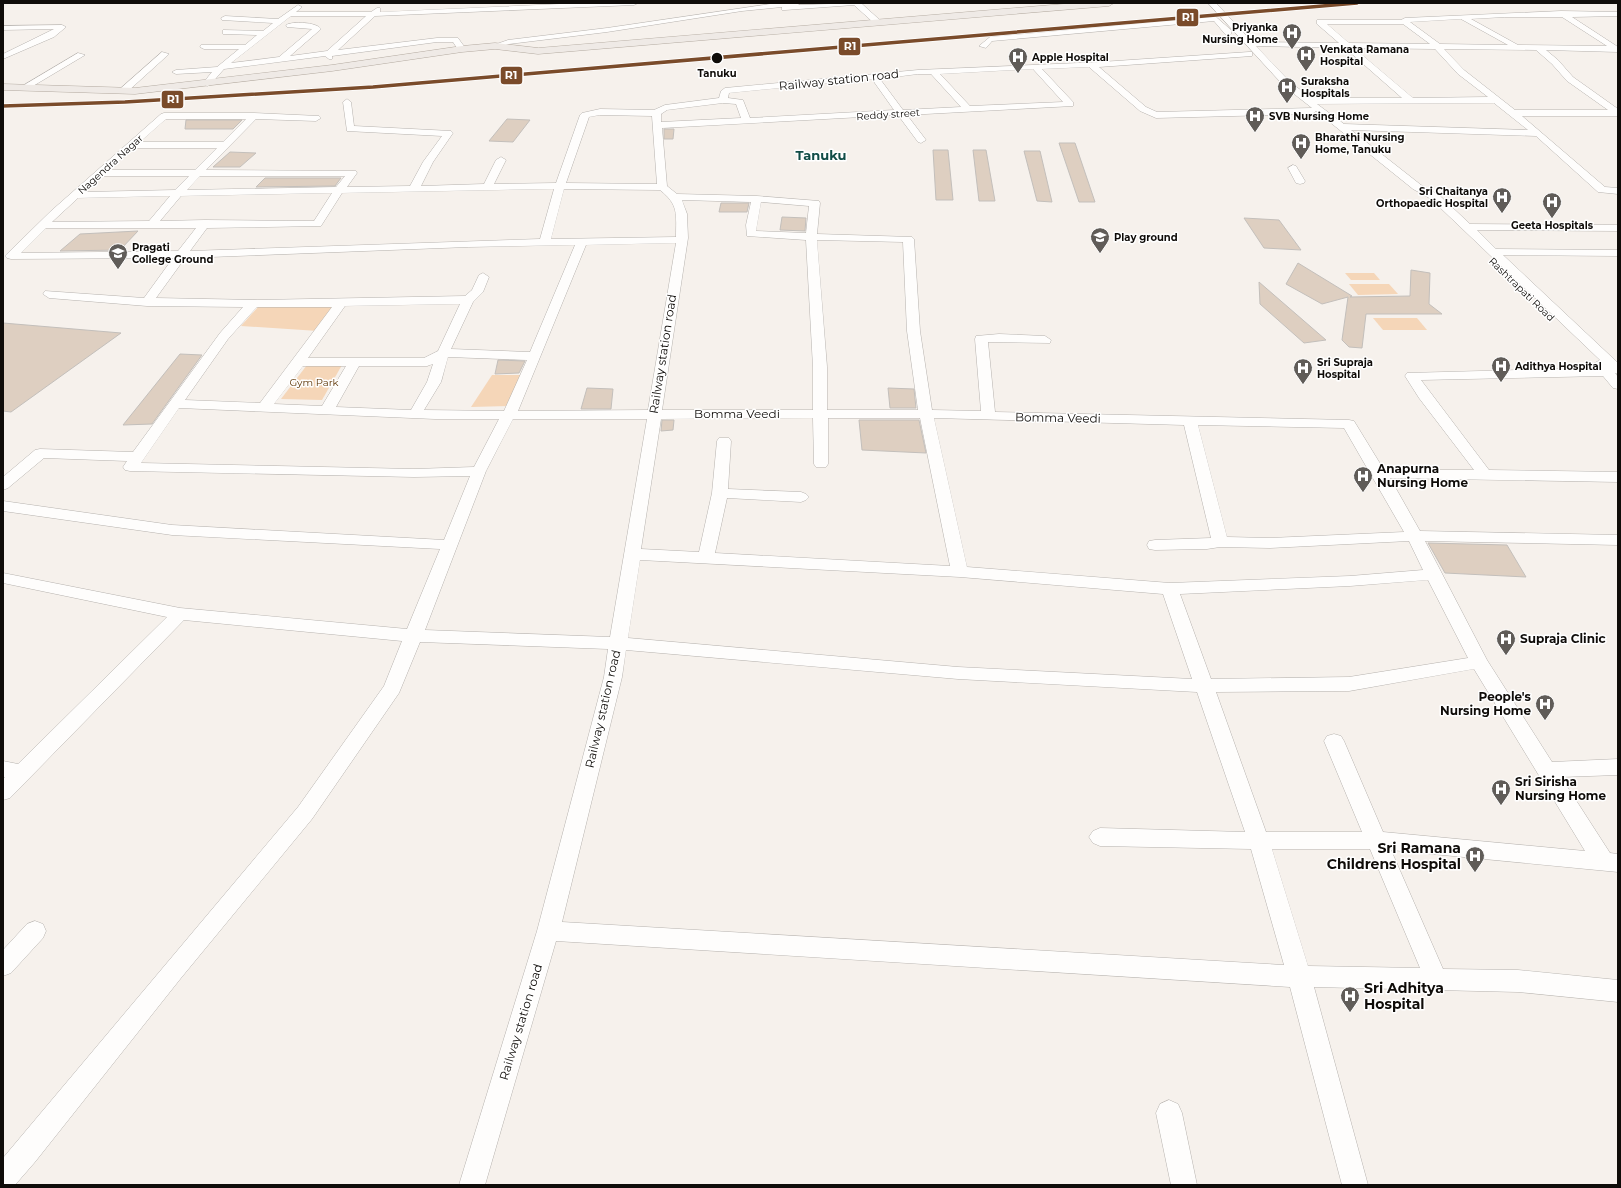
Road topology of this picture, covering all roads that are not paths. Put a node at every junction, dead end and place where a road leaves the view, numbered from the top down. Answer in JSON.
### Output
{"nodes":[{"id":1,"x":303,"y":3,"type":"edge"},
{"id":2,"x":380,"y":3,"type":"edge"},
{"id":3,"x":634,"y":3,"type":"edge"},
{"id":4,"x":797,"y":3,"type":"edge"},
{"id":5,"x":852,"y":3,"type":"edge"},
{"id":6,"x":857,"y":3,"type":"edge"},
{"id":7,"x":1109,"y":3,"type":"edge"},
{"id":8,"x":1212,"y":3,"type":"edge"},
{"id":9,"x":1060,"y":5,"type":"edge"},
{"id":10,"x":480,"y":6,"type":"edge"},
{"id":11,"x":1550,"y":7,"type":"dead end"},
{"id":12,"x":289,"y":14,"type":"junction"},
{"id":13,"x":373,"y":14,"type":"junction"},
{"id":14,"x":1563,"y":14,"type":"junction"},
{"id":15,"x":1618,"y":14,"type":"edge"},
{"id":16,"x":1461,"y":17,"type":"junction"},
{"id":17,"x":224,"y":18,"type":"dead end"},
{"id":18,"x":477,"y":18,"type":"dead end"},
{"id":19,"x":278,"y":22,"type":"junction"},
{"id":20,"x":878,"y":22,"type":"junction"},
{"id":21,"x":1405,"y":22,"type":"junction"},
{"id":22,"x":3,"y":28,"type":"edge"},
{"id":23,"x":226,"y":32,"type":"dead end"},
{"id":24,"x":266,"y":33,"type":"junction"},
{"id":25,"x":390,"y":35,"type":"dead end"},
{"id":26,"x":644,"y":42,"type":"junction"},
{"id":27,"x":1347,"y":45,"type":"junction"},
{"id":28,"x":1436,"y":45,"type":"junction"},
{"id":29,"x":495,"y":46,"type":"junction"},
{"id":30,"x":983,"y":46,"type":"dead end"},
{"id":31,"x":204,"y":47,"type":"dead end"},
{"id":32,"x":248,"y":47,"type":"junction"},
{"id":33,"x":389,"y":47,"type":"junction"},
{"id":34,"x":1518,"y":47,"type":"junction"},
{"id":35,"x":1538,"y":48,"type":"junction"},
{"id":36,"x":462,"y":49,"type":"junction"},
{"id":37,"x":1253,"y":49,"type":"junction"},
{"id":38,"x":1618,"y":50,"type":"edge"},
{"id":39,"x":166,"y":54,"type":"dead end"},
{"id":40,"x":81,"y":55,"type":"dead end"},
{"id":41,"x":328,"y":55,"type":"junction"},
{"id":42,"x":3,"y":57,"type":"edge"},
{"id":43,"x":282,"y":59,"type":"junction"},
{"id":44,"x":183,"y":63,"type":"dead end"},
{"id":45,"x":1092,"y":65,"type":"junction"},
{"id":46,"x":220,"y":68,"type":"junction"},
{"id":47,"x":332,"y":68,"type":"junction"},
{"id":48,"x":1035,"y":68,"type":"junction"},
{"id":49,"x":1260,"y":68,"type":"dead end"},
{"id":50,"x":933,"y":72,"type":"junction"},
{"id":51,"x":1272,"y":75,"type":"junction"},
{"id":52,"x":874,"y":77,"type":"junction"},
{"id":53,"x":207,"y":83,"type":"junction"},
{"id":54,"x":3,"y":88,"type":"edge"},
{"id":55,"x":25,"y":88,"type":"junction"},
{"id":56,"x":123,"y":91,"type":"junction"},
{"id":57,"x":1409,"y":99,"type":"junction"},
{"id":58,"x":722,"y":100,"type":"junction"},
{"id":59,"x":1314,"y":100,"type":"junction"},
{"id":60,"x":1496,"y":100,"type":"junction"},
{"id":61,"x":347,"y":102,"type":"dead end"},
{"id":62,"x":968,"y":109,"type":"junction"},
{"id":63,"x":1618,"y":110,"type":"edge"},
{"id":64,"x":1312,"y":111,"type":"junction"},
{"id":65,"x":1514,"y":112,"type":"junction"},
{"id":66,"x":901,"y":113,"type":"junction"},
{"id":67,"x":254,"y":116,"type":"junction"},
{"id":68,"x":316,"y":118,"type":"dead end"},
{"id":69,"x":657,"y":119,"type":"junction"},
{"id":70,"x":747,"y":121,"type":"junction"},
{"id":71,"x":1343,"y":127,"type":"junction"},
{"id":72,"x":1354,"y":127,"type":"junction"},
{"id":73,"x":1538,"y":133,"type":"junction"},
{"id":74,"x":921,"y":140,"type":"dead end"},
{"id":75,"x":131,"y":145,"type":"junction"},
{"id":76,"x":227,"y":145,"type":"junction"},
{"id":77,"x":501,"y":160,"type":"dead end"},
{"id":78,"x":1293,"y":168,"type":"dead end"},
{"id":79,"x":200,"y":172,"type":"junction"},
{"id":80,"x":100,"y":173,"type":"junction"},
{"id":81,"x":1300,"y":181,"type":"dead end"},
{"id":82,"x":560,"y":186,"type":"junction"},
{"id":83,"x":488,"y":187,"type":"junction"},
{"id":84,"x":662,"y":187,"type":"junction"},
{"id":85,"x":414,"y":189,"type":"junction"},
{"id":86,"x":339,"y":190,"type":"junction"},
{"id":87,"x":1618,"y":191,"type":"edge"},
{"id":88,"x":178,"y":193,"type":"junction"},
{"id":89,"x":1426,"y":193,"type":"junction"},
{"id":90,"x":75,"y":195,"type":"junction"},
{"id":91,"x":675,"y":197,"type":"junction"},
{"id":92,"x":757,"y":199,"type":"junction"},
{"id":93,"x":153,"y":223,"type":"junction"},
{"id":94,"x":205,"y":223,"type":"junction"},
{"id":95,"x":43,"y":225,"type":"junction"},
{"id":96,"x":1467,"y":227,"type":"junction"},
{"id":97,"x":1618,"y":228,"type":"edge"},
{"id":98,"x":811,"y":237,"type":"junction"},
{"id":99,"x":681,"y":240,"type":"junction"},
{"id":100,"x":545,"y":242,"type":"junction"},
{"id":101,"x":582,"y":242,"type":"junction"},
{"id":102,"x":1495,"y":252,"type":"junction"},
{"id":103,"x":1618,"y":252,"type":"edge"},
{"id":104,"x":183,"y":255,"type":"junction"},
{"id":105,"x":483,"y":277,"type":"dead end"},
{"id":106,"x":49,"y":294,"type":"dead end"},
{"id":107,"x":468,"y":300,"type":"junction"},
{"id":108,"x":148,"y":302,"type":"junction"},
{"id":109,"x":342,"y":302,"type":"junction"},
{"id":110,"x":254,"y":303,"type":"junction"},
{"id":111,"x":1045,"y":340,"type":"dead end"},
{"id":112,"x":443,"y":353,"type":"junction"},
{"id":113,"x":535,"y":356,"type":"junction"},
{"id":114,"x":299,"y":362,"type":"junction"},
{"id":115,"x":355,"y":362,"type":"junction"},
{"id":116,"x":1612,"y":371,"type":"edge"},
{"id":117,"x":1618,"y":385,"type":"edge"},
{"id":118,"x":176,"y":404,"type":"junction"},
{"id":119,"x":264,"y":408,"type":"junction"},
{"id":120,"x":326,"y":411,"type":"junction"},
{"id":121,"x":653,"y":413,"type":"junction"},
{"id":122,"x":415,"y":414,"type":"junction"},
{"id":123,"x":820,"y":414,"type":"junction"},
{"id":124,"x":927,"y":414,"type":"junction"},
{"id":125,"x":509,"y":415,"type":"junction"},
{"id":126,"x":989,"y":417,"type":"junction"},
{"id":127,"x":1190,"y":421,"type":"junction"},
{"id":128,"x":724,"y":441,"type":"dead end"},
{"id":129,"x":138,"y":457,"type":"junction"},
{"id":130,"x":822,"y":464,"type":"dead end"},
{"id":131,"x":479,"y":471,"type":"junction"},
{"id":132,"x":1380,"y":474,"type":"junction"},
{"id":133,"x":1485,"y":474,"type":"junction"},
{"id":134,"x":1618,"y":477,"type":"edge"},
{"id":135,"x":3,"y":485,"type":"edge"},
{"id":136,"x":720,"y":493,"type":"junction"},
{"id":137,"x":801,"y":497,"type":"dead end"},
{"id":138,"x":3,"y":506,"type":"edge"},
{"id":139,"x":1416,"y":536,"type":"junction"},
{"id":140,"x":1618,"y":540,"type":"edge"},
{"id":141,"x":1220,"y":542,"type":"junction"},
{"id":142,"x":451,"y":545,"type":"junction"},
{"id":143,"x":1155,"y":545,"type":"dead end"},
{"id":144,"x":632,"y":554,"type":"junction"},
{"id":145,"x":706,"y":558,"type":"junction"},
{"id":146,"x":960,"y":572,"type":"junction"},
{"id":147,"x":1433,"y":574,"type":"junction"},
{"id":148,"x":3,"y":578,"type":"edge"},
{"id":149,"x":1170,"y":589,"type":"junction"},
{"id":150,"x":180,"y":614,"type":"junction"},
{"id":151,"x":414,"y":636,"type":"junction"},
{"id":152,"x":618,"y":643,"type":"junction"},
{"id":153,"x":1479,"y":662,"type":"junction"},
{"id":154,"x":1204,"y":686,"type":"junction"},
{"id":155,"x":1334,"y":741,"type":"dead end"},
{"id":156,"x":1618,"y":767,"type":"edge"},
{"id":157,"x":3,"y":769,"type":"edge"},
{"id":158,"x":1547,"y":770,"type":"junction"},
{"id":159,"x":22,"y":773,"type":"junction"},
{"id":160,"x":3,"y":792,"type":"edge"},
{"id":161,"x":1100,"y":837,"type":"dead end"},
{"id":162,"x":1377,"y":840,"type":"junction"},
{"id":163,"x":1259,"y":841,"type":"junction"},
{"id":164,"x":1611,"y":862,"type":"edge"},
{"id":165,"x":35,"y":931,"type":"dead end"},
{"id":166,"x":548,"y":931,"type":"junction"},
{"id":167,"x":3,"y":966,"type":"edge"},
{"id":168,"x":1299,"y":976,"type":"junction"},
{"id":169,"x":1436,"y":979,"type":"junction"},
{"id":170,"x":1618,"y":991,"type":"edge"},
{"id":171,"x":1169,"y":1113,"type":"dead end"},
{"id":172,"x":3,"y":1178,"type":"edge"},
{"id":173,"x":472,"y":1185,"type":"edge"},
{"id":174,"x":1184,"y":1185,"type":"edge"},
{"id":175,"x":1354,"y":1185,"type":"edge"}],
"edges":[{"from":1,"to":12,"type":"street"},
{"from":2,"to":13,"type":"street"},
{"from":3,"to":10,"type":"street"},
{"from":4,"to":29,"type":"street"},
{"from":5,"to":26,"type":"street"},
{"from":6,"to":20,"type":"street"},
{"from":7,"to":9,"type":"main road"},
{"from":8,"to":51,"type":"street","name":"Rashtrapati Road"},
{"from":9,"to":20,"type":"main road"},
{"from":10,"to":13,"type":"street"},
{"from":10,"to":18,"type":"street"},
{"from":11,"to":14,"type":"street"},
{"from":12,"to":13,"type":"street"},
{"from":12,"to":19,"type":"street"},
{"from":13,"to":41,"type":"street"},
{"from":14,"to":15,"type":"street"},
{"from":14,"to":16,"type":"street"},
{"from":14,"to":38,"type":"street"},
{"from":16,"to":21,"type":"street"},
{"from":16,"to":34,"type":"street"},
{"from":17,"to":19,"type":"street"},
{"from":19,"to":24,"type":"street"},
{"from":19,"to":43,"type":"street"},
{"from":20,"to":26,"type":"main road"},
{"from":21,"to":27,"type":"street"},
{"from":21,"to":28,"type":"street"},
{"from":22,"to":42,"type":"street"},
{"from":23,"to":24,"type":"street"},
{"from":24,"to":32,"type":"street"},
{"from":25,"to":33,"type":"street"},
{"from":26,"to":29,"type":"main road"},
{"from":27,"to":28,"type":"street","name":"Railway station road"},
{"from":27,"to":37,"type":"street","name":"Railway station road"},
{"from":27,"to":57,"type":"street"},
{"from":28,"to":34,"type":"street","name":"Railway station road"},
{"from":28,"to":60,"type":"street"},
{"from":29,"to":36,"type":"main road"},
{"from":30,"to":37,"type":"street"},
{"from":31,"to":32,"type":"street"},
{"from":32,"to":46,"type":"street"},
{"from":33,"to":36,"type":"street"},
{"from":33,"to":41,"type":"street"},
{"from":34,"to":35,"type":"street","name":"Railway station road"},
{"from":35,"to":38,"type":"street","name":"Railway station road"},
{"from":35,"to":63,"type":"street"},
{"from":36,"to":47,"type":"main road"},
{"from":37,"to":45,"type":"street","name":"Railway station road"},
{"from":37,"to":49,"type":"street"},
{"from":37,"to":59,"type":"street"},
{"from":39,"to":56,"type":"street"},
{"from":40,"to":55,"type":"street"},
{"from":41,"to":43,"type":"street"},
{"from":41,"to":47,"type":"street"},
{"from":43,"to":46,"type":"street"},
{"from":44,"to":46,"type":"street"},
{"from":45,"to":48,"type":"street","name":"Railway station road"},
{"from":45,"to":64,"type":"street"},
{"from":46,"to":53,"type":"street"},
{"from":47,"to":53,"type":"main road"},
{"from":48,"to":50,"type":"street","name":"Railway station road"},
{"from":48,"to":62,"type":"street","name":"Reddy street"},
{"from":50,"to":52,"type":"street","name":"Railway station road"},
{"from":50,"to":62,"type":"street"},
{"from":51,"to":59,"type":"street","name":"Rashtrapati Road"},
{"from":51,"to":64,"type":"street"},
{"from":52,"to":58,"type":"street","name":"Railway station road"},
{"from":52,"to":66,"type":"street"},
{"from":53,"to":56,"type":"main road"},
{"from":54,"to":55,"type":"main road"},
{"from":55,"to":56,"type":"main road"},
{"from":57,"to":59,"type":"street"},
{"from":57,"to":60,"type":"street"},
{"from":58,"to":69,"type":"street","name":"Railway station road"},
{"from":58,"to":70,"type":"street"},
{"from":59,"to":71,"type":"street","name":"Rashtrapati Road"},
{"from":59,"to":72,"type":"street"},
{"from":60,"to":65,"type":"street"},
{"from":61,"to":85,"type":"street"},
{"from":62,"to":66,"type":"street","name":"Reddy street"},
{"from":63,"to":65,"type":"street"},
{"from":64,"to":89,"type":"street"},
{"from":65,"to":73,"type":"street"},
{"from":66,"to":70,"type":"street","name":"Reddy street"},
{"from":66,"to":74,"type":"street"},
{"from":67,"to":68,"type":"street"},
{"from":67,"to":75,"type":"street","name":"Nagendra Nagar"},
{"from":67,"to":76,"type":"street"},
{"from":69,"to":70,"type":"street","name":"Reddy street"},
{"from":69,"to":82,"type":"street","name":"Reddy street"},
{"from":69,"to":84,"type":"street"},
{"from":71,"to":72,"type":"street"},
{"from":71,"to":89,"type":"street","name":"Rashtrapati Road"},
{"from":72,"to":73,"type":"street"},
{"from":72,"to":89,"type":"street"},
{"from":73,"to":87,"type":"street"},
{"from":75,"to":76,"type":"street"},
{"from":75,"to":80,"type":"street","name":"Nagendra Nagar"},
{"from":76,"to":79,"type":"street"},
{"from":77,"to":83,"type":"street"},
{"from":78,"to":81,"type":"street"},
{"from":79,"to":80,"type":"street"},
{"from":79,"to":86,"type":"street"},
{"from":79,"to":88,"type":"street"},
{"from":80,"to":90,"type":"street","name":"Nagendra Nagar"},
{"from":82,"to":83,"type":"street"},
{"from":82,"to":84,"type":"street"},
{"from":82,"to":100,"type":"street"},
{"from":83,"to":85,"type":"street"},
{"from":84,"to":91,"type":"street"},
{"from":85,"to":86,"type":"street"},
{"from":86,"to":88,"type":"street"},
{"from":86,"to":94,"type":"street"},
{"from":88,"to":90,"type":"street"},
{"from":88,"to":93,"type":"street"},
{"from":89,"to":96,"type":"street","name":"Rashtrapati Road"},
{"from":89,"to":116,"type":"street","name":"Rashtrapati Road"},
{"from":90,"to":95,"type":"street","name":"Nagendra Nagar"},
{"from":91,"to":92,"type":"street"},
{"from":91,"to":99,"type":"street","name":"Railway station road"},
{"from":92,"to":98,"type":"street"},
{"from":92,"to":98,"type":"street"},
{"from":93,"to":94,"type":"street"},
{"from":93,"to":95,"type":"street"},
{"from":94,"to":104,"type":"street"},
{"from":95,"to":104,"type":"street","name":"Nagendra Nagar"},
{"from":96,"to":97,"type":"street"},
{"from":96,"to":102,"type":"street","name":"Rashtrapati Road"},
{"from":98,"to":123,"type":"street"},
{"from":98,"to":124,"type":"street"},
{"from":99,"to":101,"type":"street"},
{"from":99,"to":121,"type":"street","name":"Railway station road"},
{"from":100,"to":101,"type":"street"},
{"from":100,"to":104,"type":"street"},
{"from":101,"to":113,"type":"street"},
{"from":102,"to":103,"type":"street"},
{"from":102,"to":116,"type":"street","name":"Rashtrapati Road"},
{"from":104,"to":108,"type":"street"},
{"from":105,"to":107,"type":"street"},
{"from":106,"to":108,"type":"street"},
{"from":107,"to":109,"type":"street"},
{"from":107,"to":112,"type":"street"},
{"from":108,"to":110,"type":"street"},
{"from":109,"to":110,"type":"street"},
{"from":109,"to":114,"type":"street"},
{"from":110,"to":118,"type":"street"},
{"from":111,"to":126,"type":"street"},
{"from":112,"to":113,"type":"street"},
{"from":112,"to":115,"type":"street"},
{"from":112,"to":122,"type":"street"},
{"from":113,"to":125,"type":"street"},
{"from":114,"to":115,"type":"street"},
{"from":114,"to":119,"type":"street"},
{"from":115,"to":120,"type":"street"},
{"from":116,"to":117,"type":"street","name":"Rashtrapati Road"},
{"from":116,"to":133,"type":"street"},
{"from":118,"to":119,"type":"street","name":"Bomma Veedi"},
{"from":118,"to":129,"type":"street"},
{"from":119,"to":120,"type":"street","name":"Bomma Veedi"},
{"from":120,"to":122,"type":"street","name":"Bomma Veedi"},
{"from":121,"to":123,"type":"street","name":"Bomma Veedi"},
{"from":121,"to":125,"type":"street","name":"Bomma Veedi"},
{"from":121,"to":144,"type":"street","name":"Railway station road"},
{"from":122,"to":125,"type":"street","name":"Bomma Veedi"},
{"from":123,"to":124,"type":"street","name":"Bomma Veedi"},
{"from":123,"to":130,"type":"street"},
{"from":124,"to":126,"type":"street","name":"Bomma Veedi"},
{"from":124,"to":146,"type":"street"},
{"from":125,"to":131,"type":"street"},
{"from":126,"to":127,"type":"street","name":"Bomma Veedi"},
{"from":127,"to":132,"type":"street","name":"Bomma Veedi"},
{"from":127,"to":141,"type":"street"},
{"from":128,"to":136,"type":"street"},
{"from":129,"to":131,"type":"street"},
{"from":129,"to":135,"type":"street"},
{"from":131,"to":142,"type":"street"},
{"from":132,"to":133,"type":"street"},
{"from":132,"to":139,"type":"street"},
{"from":133,"to":134,"type":"street"},
{"from":136,"to":137,"type":"street"},
{"from":136,"to":145,"type":"street"},
{"from":138,"to":142,"type":"street"},
{"from":139,"to":140,"type":"street"},
{"from":139,"to":141,"type":"street"},
{"from":139,"to":147,"type":"street"},
{"from":141,"to":143,"type":"street"},
{"from":142,"to":151,"type":"street"},
{"from":144,"to":145,"type":"street"},
{"from":144,"to":152,"type":"street","name":"Railway station road"},
{"from":145,"to":146,"type":"street"},
{"from":146,"to":149,"type":"street"},
{"from":147,"to":149,"type":"street"},
{"from":147,"to":153,"type":"street"},
{"from":148,"to":150,"type":"street"},
{"from":149,"to":154,"type":"street"},
{"from":150,"to":151,"type":"street"},
{"from":150,"to":159,"type":"street"},
{"from":151,"to":152,"type":"street"},
{"from":151,"to":172,"type":"street"},
{"from":152,"to":154,"type":"street"},
{"from":152,"to":166,"type":"street","name":"Railway station road"},
{"from":153,"to":154,"type":"street"},
{"from":153,"to":158,"type":"street"},
{"from":154,"to":163,"type":"street"},
{"from":155,"to":162,"type":"street"},
{"from":156,"to":158,"type":"street"},
{"from":157,"to":159,"type":"street"},
{"from":158,"to":164,"type":"street"},
{"from":159,"to":160,"type":"street"},
{"from":161,"to":163,"type":"street"},
{"from":162,"to":163,"type":"street"},
{"from":162,"to":164,"type":"street"},
{"from":162,"to":169,"type":"street"},
{"from":163,"to":168,"type":"street"},
{"from":165,"to":167,"type":"street"},
{"from":166,"to":168,"type":"street"},
{"from":166,"to":173,"type":"street","name":"Railway station road"},
{"from":168,"to":169,"type":"street"},
{"from":168,"to":175,"type":"street"},
{"from":169,"to":170,"type":"street"},
{"from":171,"to":174,"type":"street"}]}
